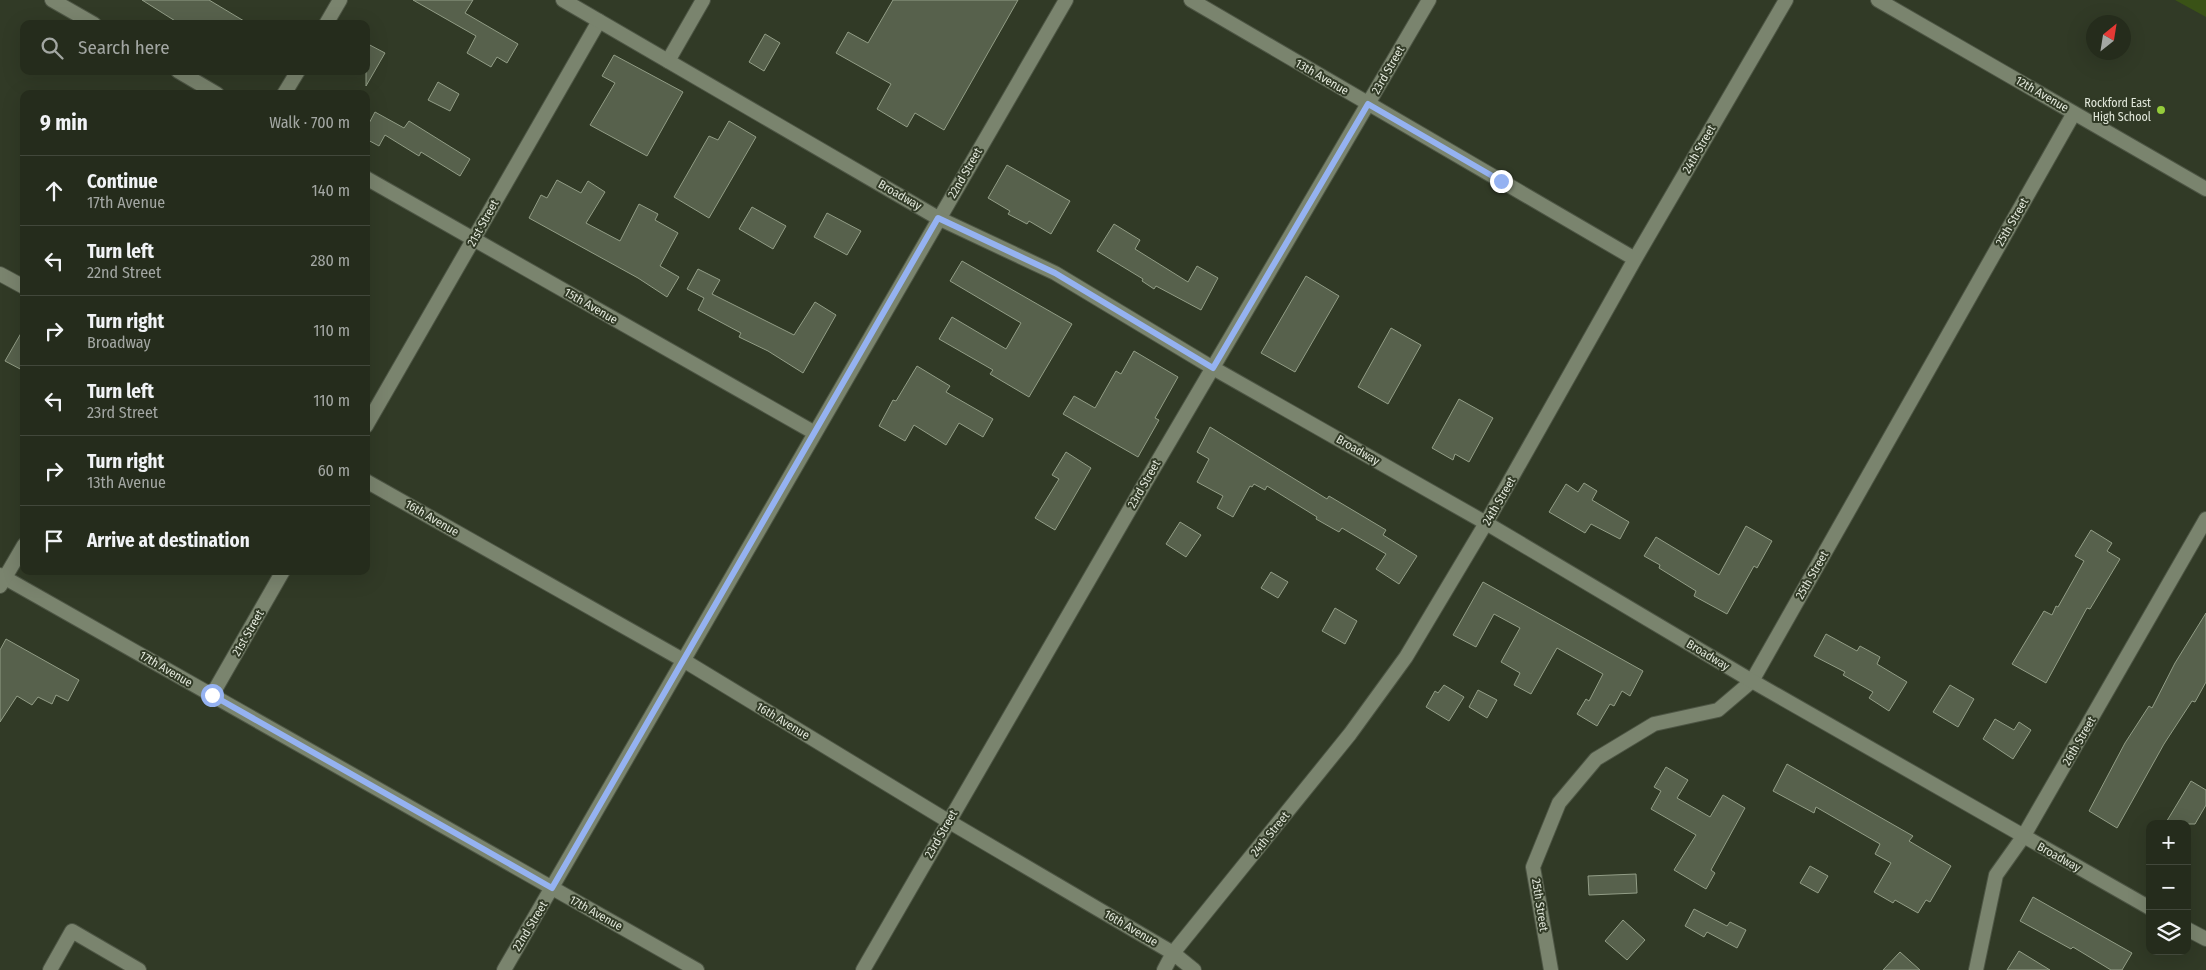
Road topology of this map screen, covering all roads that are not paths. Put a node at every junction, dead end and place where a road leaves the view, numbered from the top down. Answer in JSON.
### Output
{"nodes":[{"id":1,"x":52,"y":0,"type":"edge"},
{"id":2,"x":340,"y":0,"type":"edge"},
{"id":3,"x":563,"y":0,"type":"edge"},
{"id":4,"x":703,"y":0,"type":"edge"},
{"id":5,"x":1066,"y":0,"type":"edge"},
{"id":6,"x":1191,"y":0,"type":"edge"},
{"id":7,"x":1430,"y":0,"type":"edge"},
{"id":8,"x":1786,"y":0,"type":"edge"},
{"id":9,"x":1878,"y":0,"type":"edge"},
{"id":10,"x":87,"y":20,"type":"edge"},
{"id":11,"x":328,"y":20,"type":"edge"},
{"id":12,"x":599,"y":21,"type":"junction"},
{"id":13,"x":668,"y":61,"type":"junction"},
{"id":14,"x":185,"y":75,"type":"edge"},
{"id":15,"x":296,"y":75,"type":"edge"},
{"id":16,"x":210,"y":90,"type":"edge"},
{"id":17,"x":286,"y":90,"type":"edge"},
{"id":18,"x":1368,"y":104,"type":"junction"},
{"id":19,"x":2074,"y":113,"type":"junction"},
{"id":20,"x":370,"y":180,"type":"edge"},
{"id":21,"x":2206,"y":189,"type":"edge"},
{"id":22,"x":938,"y":218,"type":"junction"},
{"id":23,"x":474,"y":240,"type":"junction"},
{"id":24,"x":1635,"y":259,"type":"junction"},
{"id":25,"x":0,"y":274,"type":"edge"},
{"id":26,"x":20,"y":285,"type":"edge"},
{"id":27,"x":1213,"y":368,"type":"junction"},
{"id":28,"x":370,"y":419,"type":"edge"},
{"id":29,"x":815,"y":433,"type":"junction"},
{"id":30,"x":370,"y":483,"type":"edge"},
{"id":31,"x":2206,"y":519,"type":"edge"},
{"id":32,"x":1486,"y":524,"type":"junction"},
{"id":33,"x":20,"y":551,"type":"edge"},
{"id":34,"x":281,"y":575,"type":"edge"},
{"id":35,"x":2,"y":579,"type":"edge"},
{"id":36,"x":683,"y":660,"type":"junction"},
{"id":37,"x":1752,"y":681,"type":"junction"},
{"id":38,"x":212,"y":695,"type":"junction"},
{"id":39,"x":948,"y":821,"type":"junction"},
{"id":40,"x":2023,"y":837,"type":"junction"},
{"id":41,"x":552,"y":888,"type":"junction"},
{"id":42,"x":2146,"y":906,"type":"edge"},
{"id":43,"x":2191,"y":931,"type":"edge"},
{"id":44,"x":2206,"y":940,"type":"edge"},
{"id":45,"x":1173,"y":954,"type":"junction"},
{"id":46,"x":50,"y":970,"type":"edge"},
{"id":47,"x":139,"y":970,"type":"edge"},
{"id":48,"x":504,"y":970,"type":"edge"},
{"id":49,"x":697,"y":970,"type":"edge"},
{"id":50,"x":863,"y":970,"type":"edge"},
{"id":51,"x":1164,"y":970,"type":"edge"},
{"id":52,"x":1194,"y":970,"type":"edge"},
{"id":53,"x":1550,"y":970,"type":"edge"},
{"id":54,"x":1976,"y":970,"type":"edge"}],
"edges":[{"from":1,"to":10,"type":"street"},
{"from":2,"to":11,"type":"street"},
{"from":3,"to":12,"type":"street","name":"Broadway"},
{"from":4,"to":13,"type":"street"},
{"from":5,"to":22,"type":"street","name":"22nd Street"},
{"from":6,"to":18,"type":"street","name":"13th Avenue"},
{"from":7,"to":18,"type":"street","name":"23rd Street"},
{"from":8,"to":24,"type":"street","name":"24th Street"},
{"from":9,"to":19,"type":"street","name":"12th Avenue"},
{"from":12,"to":13,"type":"street","name":"Broadway"},
{"from":12,"to":23,"type":"street","name":"21st Street"},
{"from":13,"to":22,"type":"street","name":"Broadway"},
{"from":14,"to":16,"type":"street"},
{"from":15,"to":17,"type":"street"},
{"from":18,"to":24,"type":"street","name":"13th Avenue"},
{"from":18,"to":27,"type":"street","name":"23rd Street"},
{"from":19,"to":21,"type":"street","name":"12th Avenue"},
{"from":19,"to":37,"type":"street","name":"25th Street"},
{"from":20,"to":23,"type":"street","name":"15th Avenue"},
{"from":22,"to":27,"type":"street","name":"Broadway"},
{"from":22,"to":29,"type":"street","name":"22nd Street"},
{"from":23,"to":28,"type":"street","name":"21st Street"},
{"from":23,"to":29,"type":"street","name":"15th Avenue"},
{"from":24,"to":32,"type":"street","name":"24th Street"},
{"from":25,"to":26,"type":"street"},
{"from":27,"to":32,"type":"street","name":"Broadway"},
{"from":27,"to":39,"type":"street","name":"23rd Street"},
{"from":29,"to":36,"type":"street","name":"22nd Street"},
{"from":30,"to":36,"type":"street","name":"16th Avenue"},
{"from":31,"to":40,"type":"street","name":"26th Street"},
{"from":32,"to":37,"type":"street","name":"Broadway"},
{"from":32,"to":45,"type":"street","name":"24th Street"},
{"from":33,"to":35,"type":"street"},
{"from":34,"to":38,"type":"street","name":"21st Street"},
{"from":35,"to":38,"type":"street","name":"17th Avenue"},
{"from":36,"to":39,"type":"street","name":"16th Avenue"},
{"from":36,"to":41,"type":"street","name":"22nd Street"},
{"from":37,"to":40,"type":"street","name":"Broadway"},
{"from":37,"to":53,"type":"street","name":"25th Street"},
{"from":38,"to":41,"type":"street","name":"17th Avenue"},
{"from":39,"to":45,"type":"street","name":"16th Avenue"},
{"from":39,"to":50,"type":"street","name":"23rd Street"},
{"from":40,"to":42,"type":"street","name":"Broadway"},
{"from":40,"to":54,"type":"street","name":"26th Street"},
{"from":41,"to":48,"type":"street","name":"22nd Street"},
{"from":41,"to":49,"type":"street","name":"17th Avenue"},
{"from":43,"to":44,"type":"street"},
{"from":45,"to":51,"type":"street","name":"24th Street"},
{"from":45,"to":52,"type":"street","name":"16th Avenue"},
{"from":46,"to":47,"type":"street"}]}
